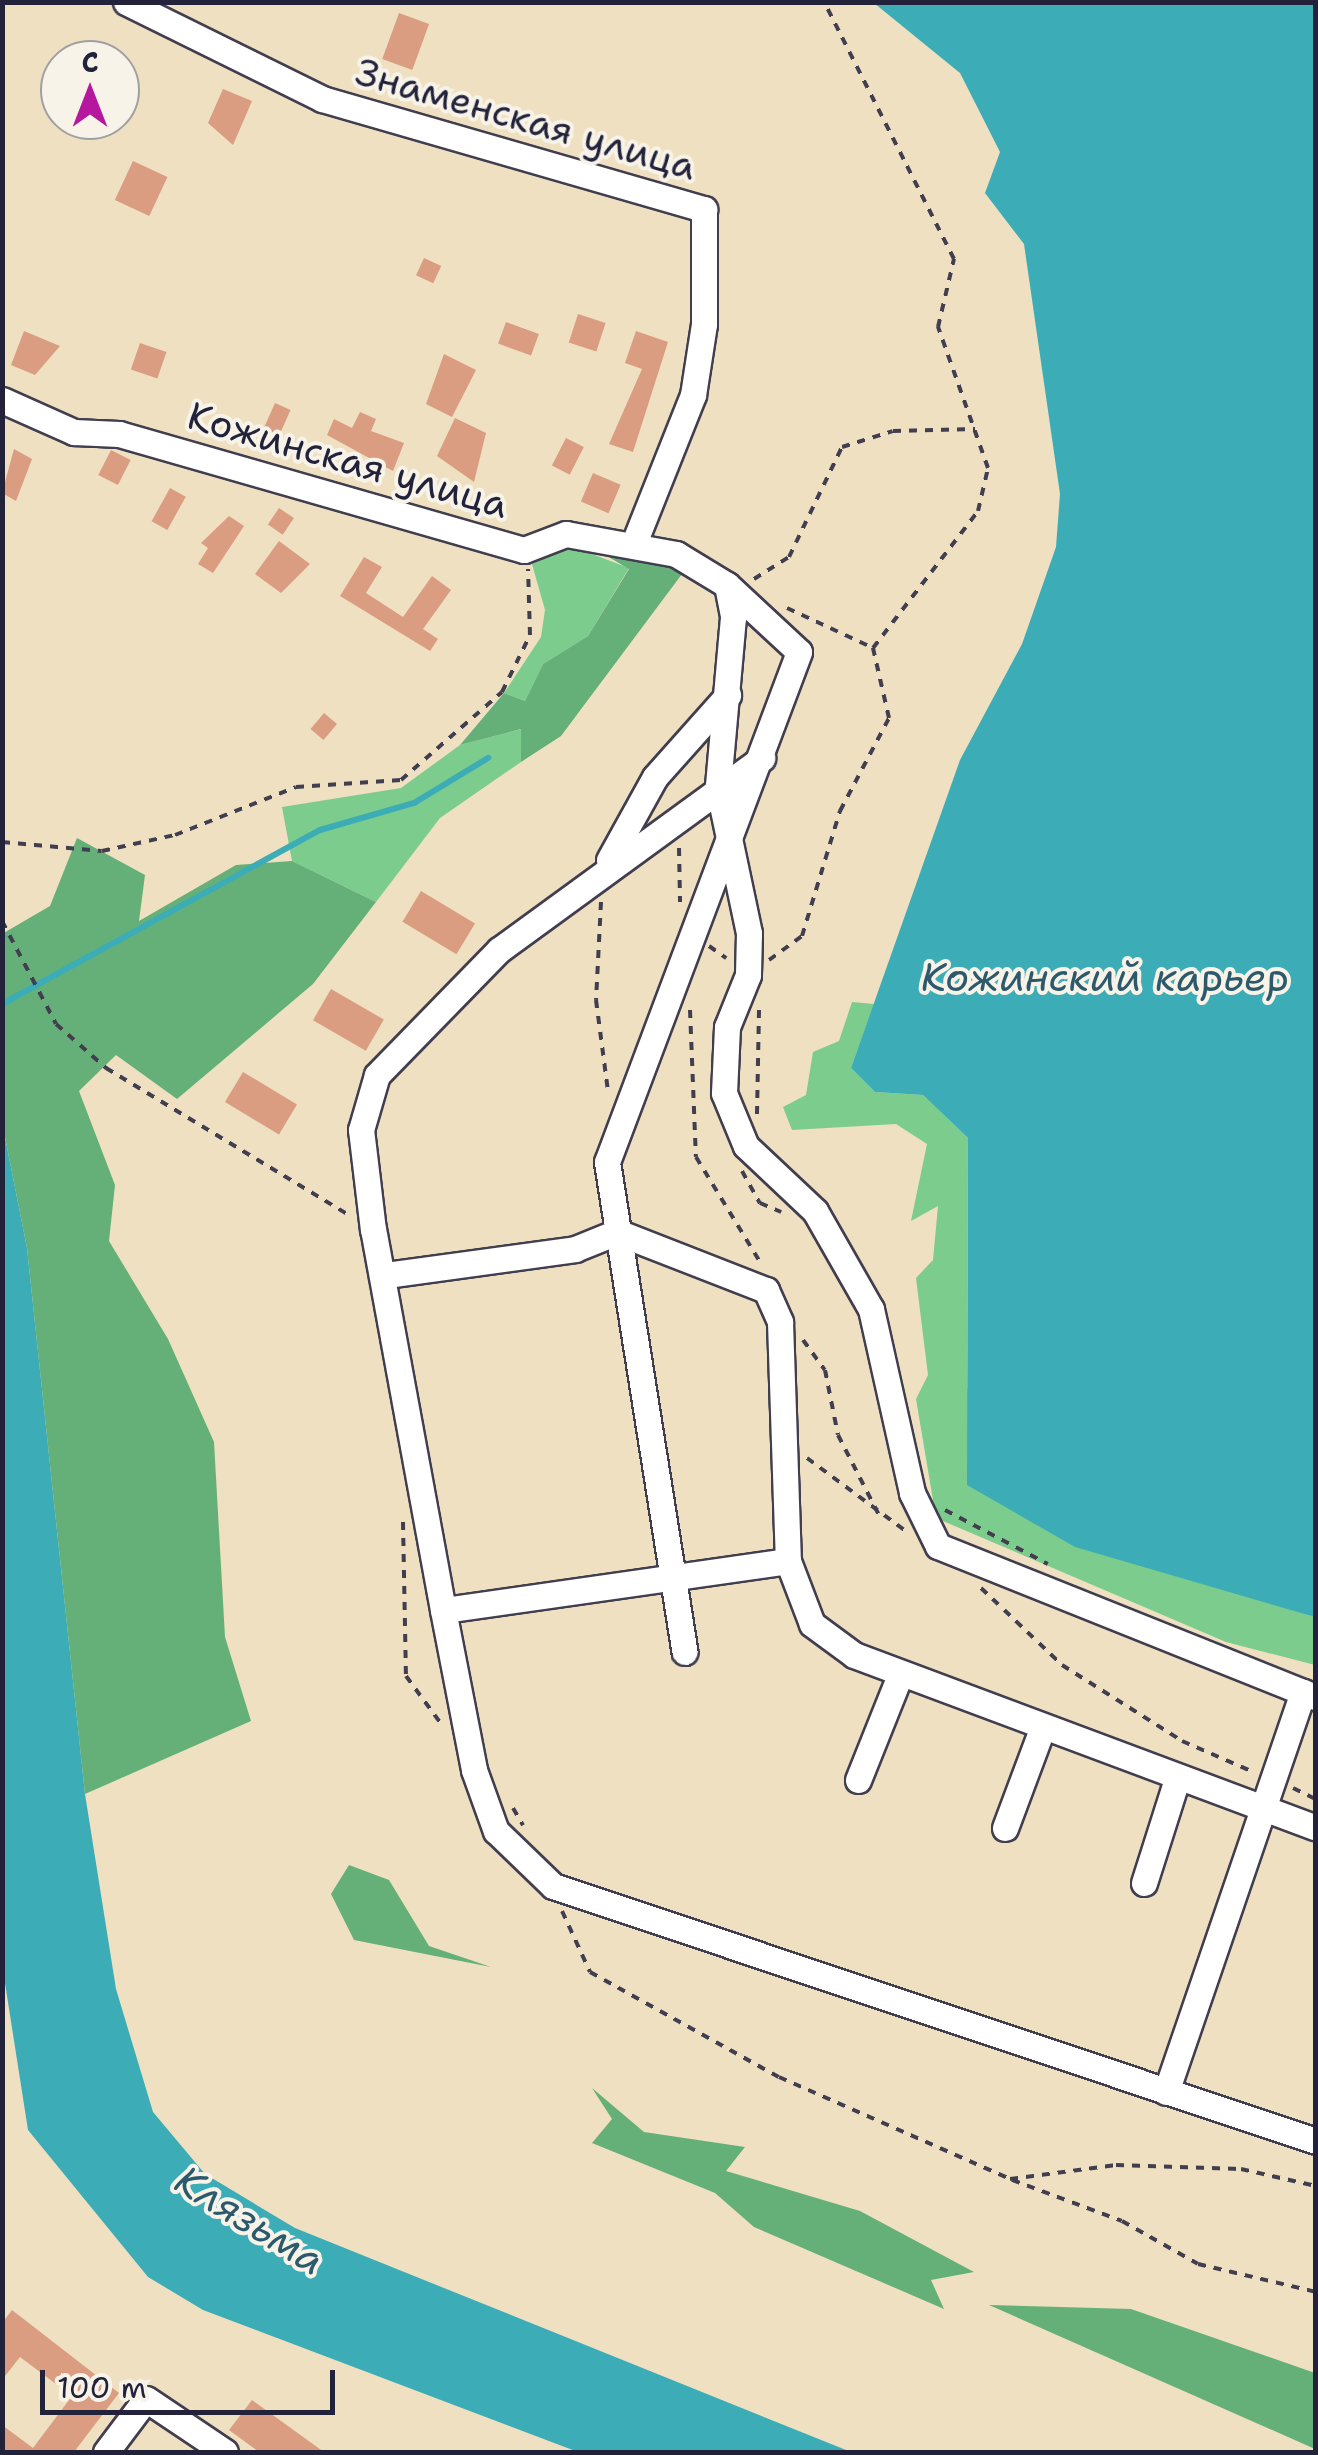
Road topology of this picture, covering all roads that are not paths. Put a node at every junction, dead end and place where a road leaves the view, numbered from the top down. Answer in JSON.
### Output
{"nodes":[{"id":1,"x":126,"y":2,"type":"edge"},
{"id":2,"x":2,"y":400,"type":"edge"},
{"id":3,"x":635,"y":542,"type":"junction"},
{"id":4,"x":726,"y":585,"type":"junction"},
{"id":5,"x":728,"y":695,"type":"junction"},
{"id":6,"x":762,"y":758,"type":"junction"},
{"id":7,"x":718,"y":786,"type":"junction"},
{"id":8,"x":728,"y":852,"type":"junction"},
{"id":9,"x":602,"y":872,"type":"junction"},
{"id":10,"x":617,"y":1232,"type":"junction"},
{"id":11,"x":386,"y":1275,"type":"junction"},
{"id":12,"x":788,"y":1561,"type":"junction"},
{"id":13,"x":671,"y":1578,"type":"junction"},
{"id":14,"x":443,"y":1610,"type":"junction"},
{"id":15,"x":685,"y":1652,"type":"dead end"},
{"id":16,"x":900,"y":1676,"type":"junction"},
{"id":17,"x":1309,"y":1694,"type":"edge"},
{"id":18,"x":1042,"y":1729,"type":"junction"},
{"id":19,"x":1177,"y":1779,"type":"junction"},
{"id":20,"x":858,"y":1780,"type":"dead end"},
{"id":21,"x":1260,"y":1809,"type":"junction"},
{"id":22,"x":1005,"y":1828,"type":"dead end"},
{"id":23,"x":1316,"y":1828,"type":"edge"},
{"id":24,"x":1144,"y":1883,"type":"dead end"},
{"id":25,"x":1166,"y":2092,"type":"junction"},
{"id":26,"x":1316,"y":2141,"type":"edge"},
{"id":27,"x":106,"y":2452,"type":"edge"},
{"id":28,"x":225,"y":2452,"type":"edge"}],
"edges":[{"from":1,"to":3,"type":"street","name":"Знаменская улица"},
{"from":2,"to":3,"type":"street","name":"Кожинская улица"},
{"from":3,"to":4,"type":"street","name":"Кожинская улица"},
{"from":4,"to":5,"type":"street"},
{"from":4,"to":6,"type":"street","name":"Кожинская улица"},
{"from":5,"to":7,"type":"street"},
{"from":5,"to":9,"type":"street"},
{"from":6,"to":7,"type":"street"},
{"from":6,"to":8,"type":"street"},
{"from":7,"to":8,"type":"street"},
{"from":7,"to":9,"type":"street"},
{"from":8,"to":10,"type":"street"},
{"from":8,"to":17,"type":"street"},
{"from":9,"to":11,"type":"street"},
{"from":10,"to":11,"type":"street"},
{"from":10,"to":12,"type":"street"},
{"from":10,"to":13,"type":"street"},
{"from":11,"to":14,"type":"street"},
{"from":12,"to":13,"type":"street"},
{"from":12,"to":16,"type":"street"},
{"from":13,"to":14,"type":"street"},
{"from":13,"to":15,"type":"street"},
{"from":14,"to":25,"type":"street"},
{"from":16,"to":18,"type":"street"},
{"from":16,"to":20,"type":"street"},
{"from":17,"to":21,"type":"street"},
{"from":18,"to":19,"type":"street"},
{"from":18,"to":22,"type":"street"},
{"from":19,"to":21,"type":"street"},
{"from":19,"to":24,"type":"street"},
{"from":21,"to":23,"type":"street"},
{"from":21,"to":25,"type":"street"},
{"from":25,"to":26,"type":"street"},
{"from":27,"to":28,"type":"street"}]}
